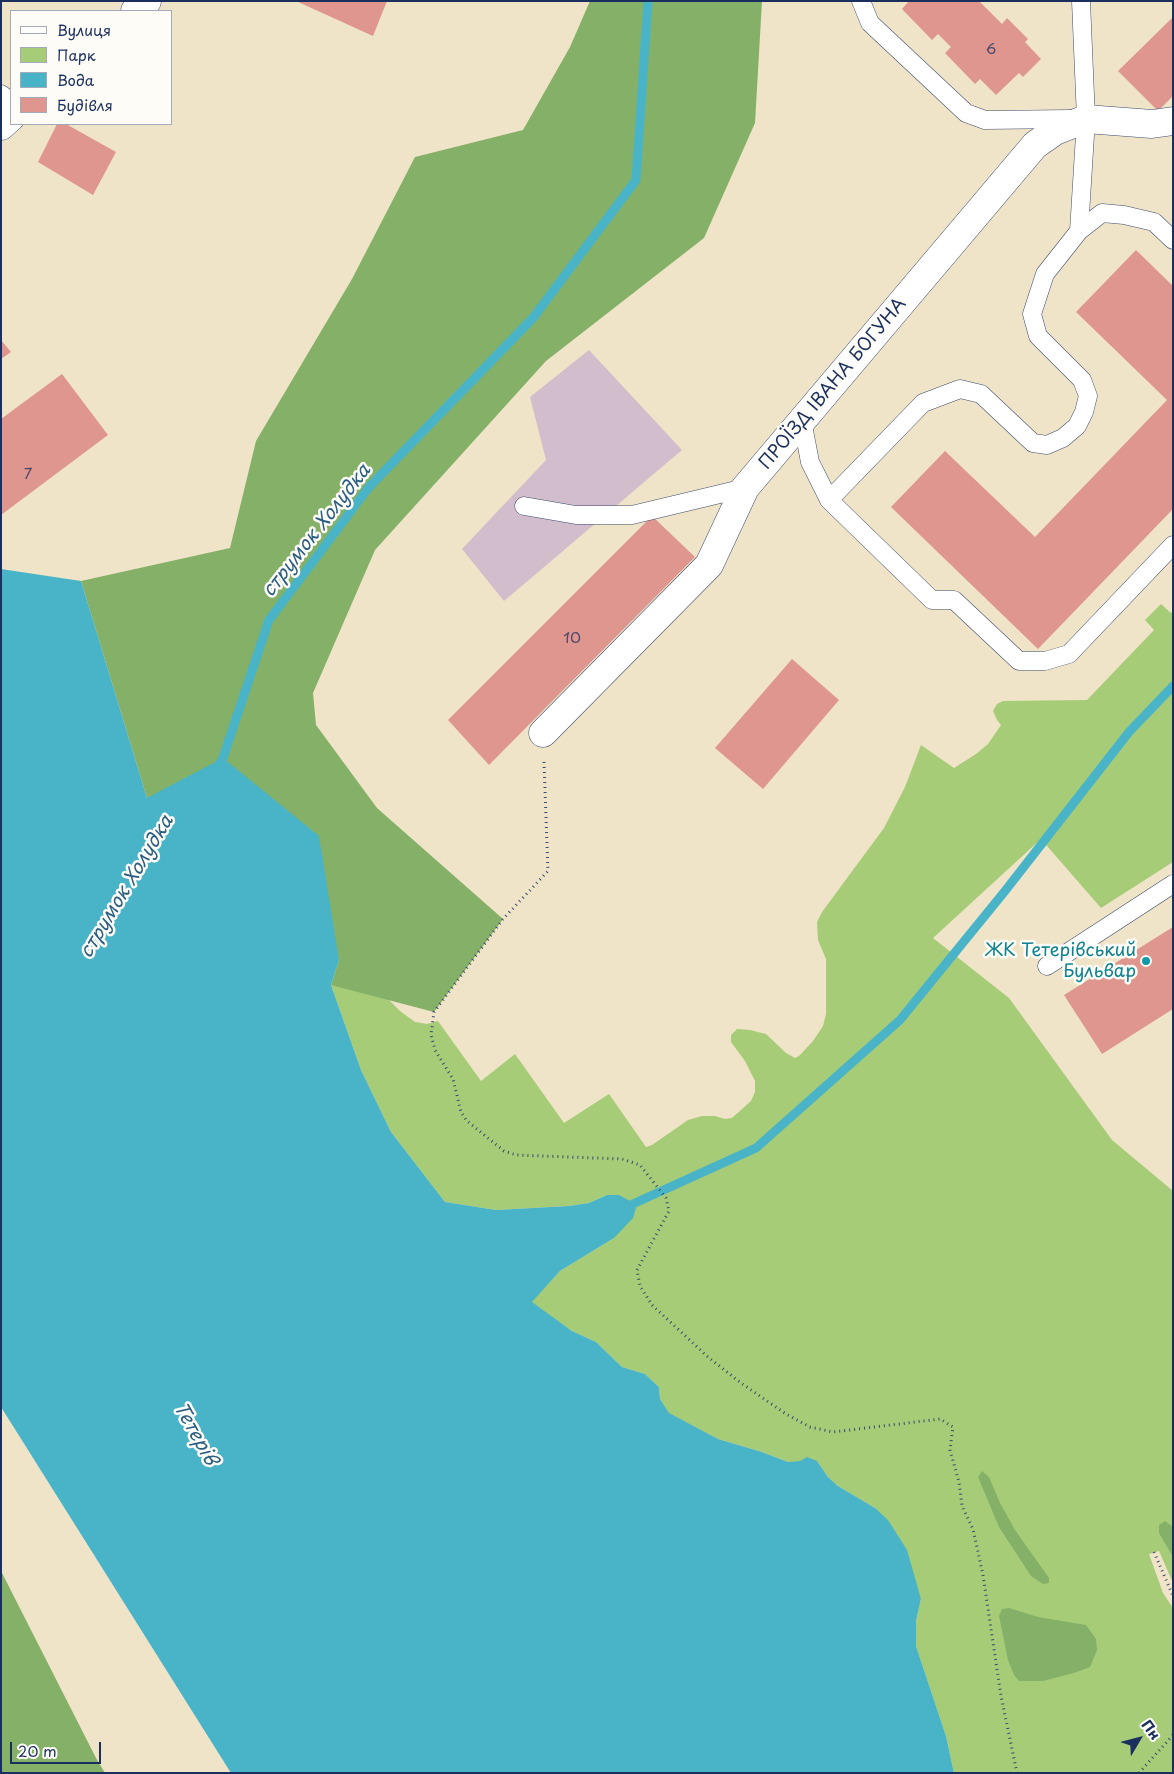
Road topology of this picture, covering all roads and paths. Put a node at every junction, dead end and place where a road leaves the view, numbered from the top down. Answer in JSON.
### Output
{"nodes":[{"id":1,"x":147,"y":1,"type":"edge"},
{"id":2,"x":861,"y":1,"type":"edge"},
{"id":3,"x":1081,"y":1,"type":"edge"},
{"id":4,"x":137,"y":10,"type":"edge"},
{"id":5,"x":1086,"y":120,"type":"junction"},
{"id":6,"x":1173,"y":121,"type":"edge"},
{"id":7,"x":1079,"y":231,"type":"junction"},
{"id":8,"x":1173,"y":240,"type":"edge"},
{"id":9,"x":802,"y":420,"type":"junction"},
{"id":10,"x":745,"y":488,"type":"junction"},
{"id":11,"x":829,"y":500,"type":"junction"},
{"id":12,"x":524,"y":506,"type":"dead end"},
{"id":13,"x":1173,"y":545,"type":"edge"},
{"id":14,"x":543,"y":733,"type":"joint"},
{"id":15,"x":1173,"y":884,"type":"edge"},
{"id":16,"x":1047,"y":966,"type":"dead end"},
{"id":17,"x":1154,"y":1552,"type":"dead end"},
{"id":18,"x":1173,"y":1596,"type":"edge"},
{"id":19,"x":1173,"y":1735,"type":"edge"},
{"id":20,"x":1017,"y":1773,"type":"edge"},
{"id":21,"x":1139,"y":1773,"type":"edge"}],
"edges":[{"from":1,"to":4,"type":"street"},
{"from":2,"to":5,"type":"lane"},
{"from":3,"to":5,"type":"lane"},
{"from":5,"to":6,"type":"street","name":"ПРОЇЗД ІВАНА БОГУНА"},
{"from":5,"to":7,"type":"lane"},
{"from":5,"to":9,"type":"street","name":"ПРОЇЗД ІВАНА БОГУНА"},
{"from":7,"to":8,"type":"lane"},
{"from":7,"to":11,"type":"lane"},
{"from":9,"to":10,"type":"street","name":"ПРОЇЗД ІВАНА БОГУНА"},
{"from":9,"to":11,"type":"lane"},
{"from":10,"to":12,"type":"lane"},
{"from":10,"to":14,"type":"street","name":"ПРОЇЗД ІВАНА БОГУНА"},
{"from":11,"to":13,"type":"lane"},
{"from":14,"to":20,"type":"path"},
{"from":15,"to":16,"type":"lane"},
{"from":17,"to":18,"type":"path"},
{"from":19,"to":21,"type":"path"}]}
